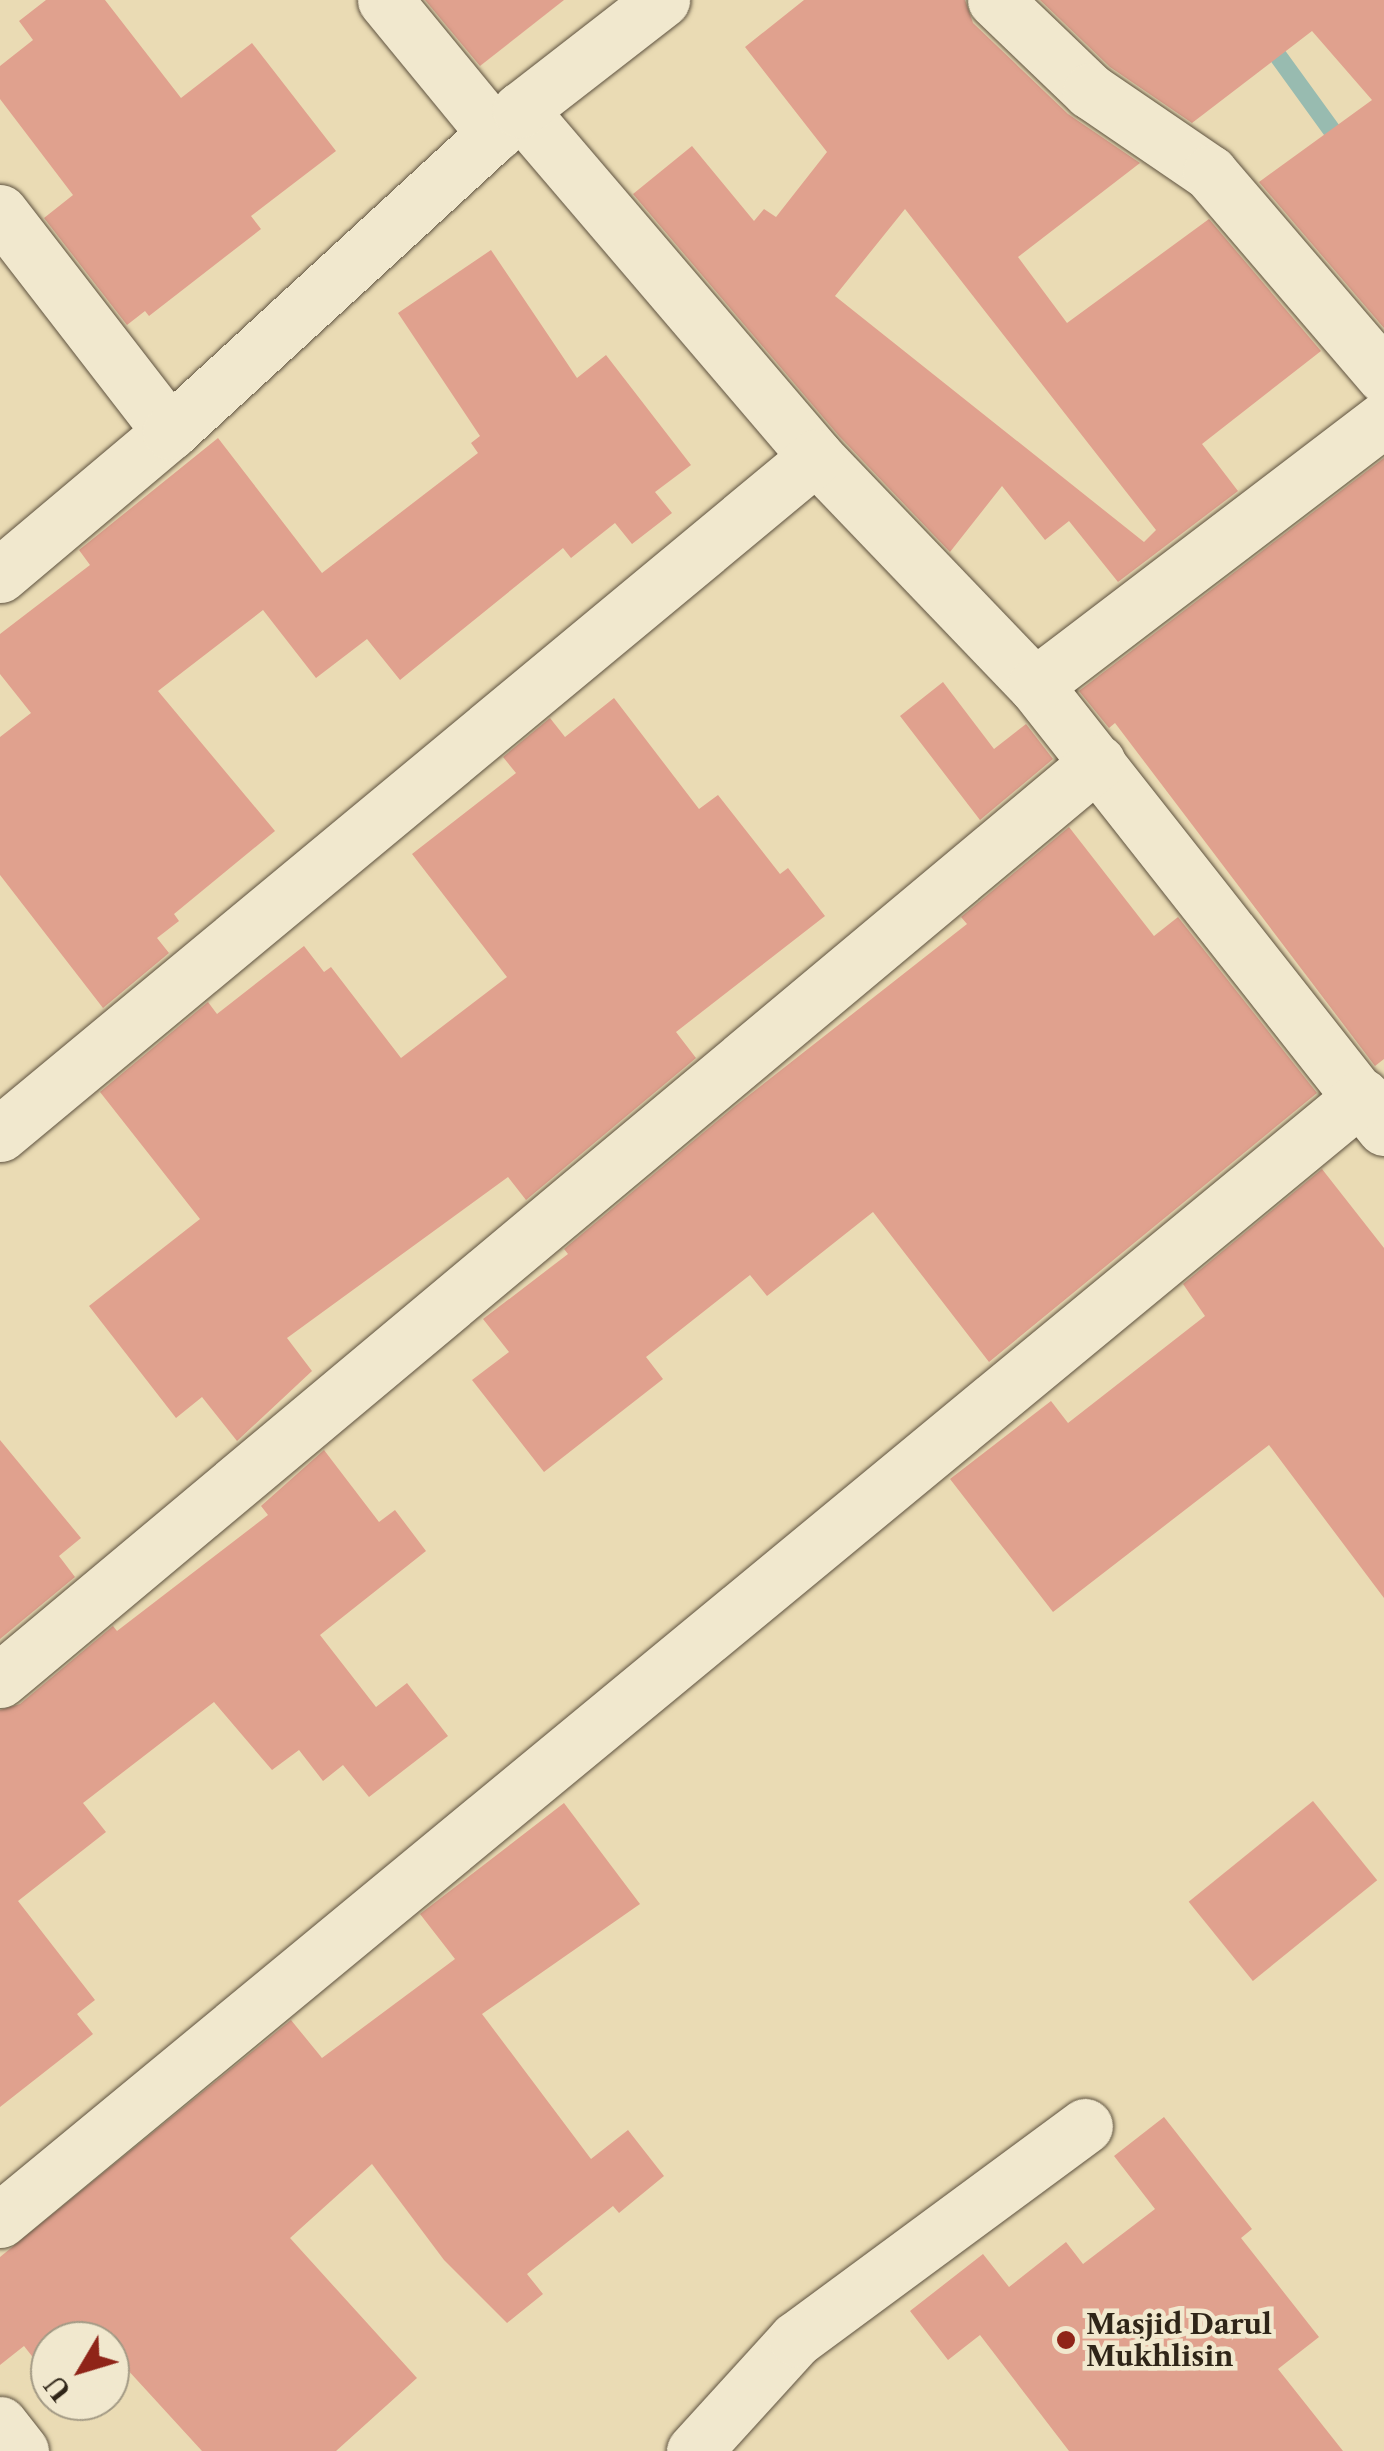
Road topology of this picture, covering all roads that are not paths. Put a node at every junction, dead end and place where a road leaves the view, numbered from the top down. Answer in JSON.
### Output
{"nodes":[{"id":1,"x":385,"y":0,"type":"edge"},
{"id":2,"x":662,"y":0,"type":"edge"},
{"id":3,"x":995,"y":0,"type":"edge"},
{"id":4,"x":508,"y":122,"type":"junction"},
{"id":5,"x":0,"y":212,"type":"edge"},
{"id":6,"x":1384,"y":376,"type":"edge"},
{"id":7,"x":1384,"y":418,"type":"edge"},
{"id":8,"x":170,"y":432,"type":"junction"},
{"id":9,"x":816,"y":457,"type":"junction"},
{"id":10,"x":0,"y":575,"type":"edge"},
{"id":11,"x":1035,"y":685,"type":"junction"},
{"id":12,"x":1098,"y":762,"type":"junction"},
{"id":13,"x":1373,"y":1112,"type":"edge"},
{"id":14,"x":0,"y":1134,"type":"edge"},
{"id":15,"x":0,"y":1680,"type":"edge"},
{"id":16,"x":1085,"y":2126,"type":"dead end"},
{"id":17,"x":0,"y":2220,"type":"edge"},
{"id":18,"x":0,"y":2424,"type":"edge"},
{"id":19,"x":21,"y":2451,"type":"edge"},
{"id":20,"x":694,"y":2451,"type":"edge"}],
"edges":[{"from":1,"to":4,"type":"street"},
{"from":2,"to":4,"type":"street"},
{"from":3,"to":6,"type":"street"},
{"from":4,"to":8,"type":"street"},
{"from":4,"to":9,"type":"street"},
{"from":5,"to":8,"type":"street"},
{"from":7,"to":11,"type":"street"},
{"from":8,"to":10,"type":"street"},
{"from":9,"to":11,"type":"street"},
{"from":9,"to":14,"type":"street"},
{"from":11,"to":12,"type":"street"},
{"from":12,"to":13,"type":"street"},
{"from":12,"to":15,"type":"street"},
{"from":13,"to":17,"type":"street"},
{"from":16,"to":20,"type":"street"},
{"from":18,"to":19,"type":"street"}]}
